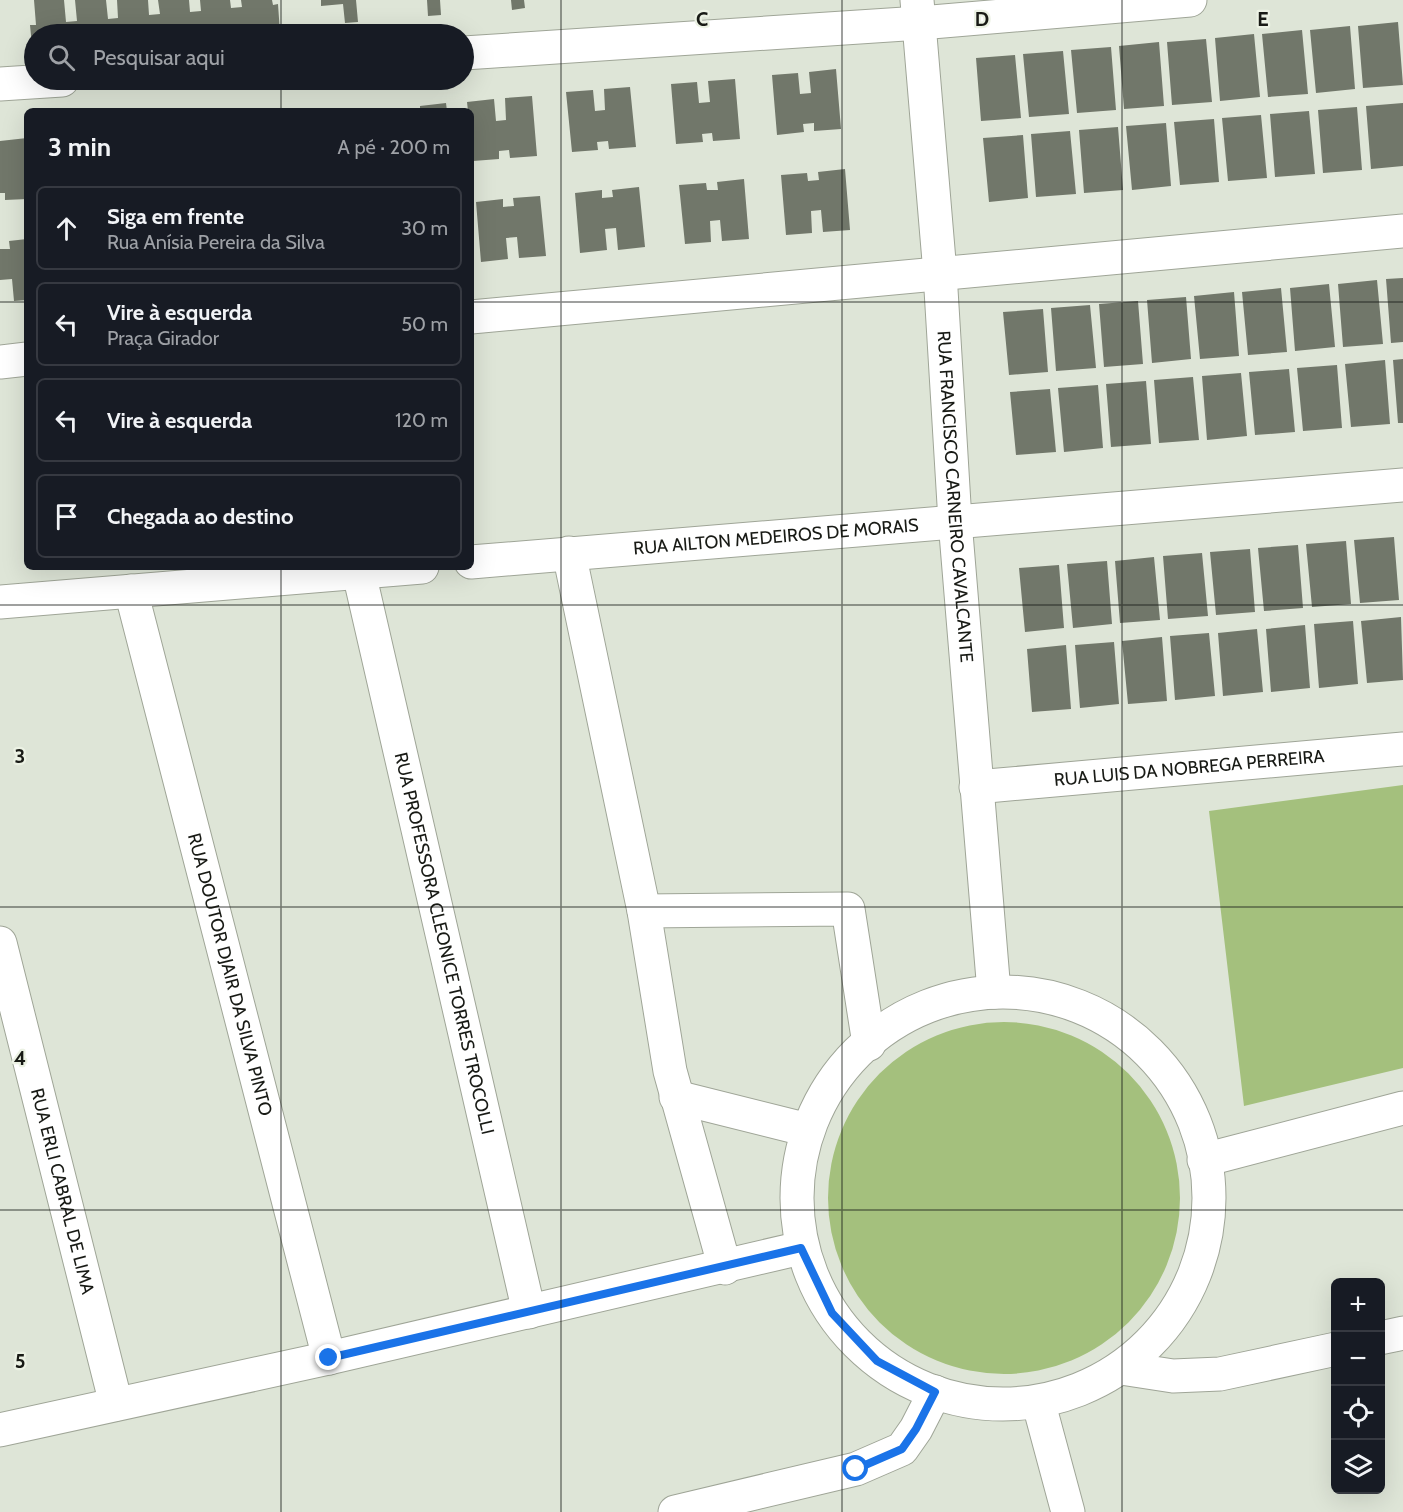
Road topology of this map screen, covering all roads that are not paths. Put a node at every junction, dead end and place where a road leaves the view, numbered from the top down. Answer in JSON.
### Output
{"nodes":[{"id":1,"x":1190,"y":0,"type":"edge"},
{"id":2,"x":918,"y":12,"type":"edge"},
{"id":3,"x":474,"y":52,"type":"edge"},
{"id":4,"x":24,"y":82,"type":"edge"},
{"id":5,"x":0,"y":84,"type":"edge"},
{"id":6,"x":1403,"y":231,"type":"edge"},
{"id":7,"x":940,"y":273,"type":"junction"},
{"id":8,"x":474,"y":317,"type":"edge"},
{"id":9,"x":24,"y":359,"type":"edge"},
{"id":10,"x":0,"y":362,"type":"edge"},
{"id":11,"x":1403,"y":485,"type":"edge"},
{"id":12,"x":955,"y":521,"type":"junction"},
{"id":13,"x":569,"y":553,"type":"junction"},
{"id":14,"x":474,"y":562,"type":"edge"},
{"id":15,"x":390,"y":570,"type":"edge"},
{"id":16,"x":359,"y":573,"type":"junction"},
{"id":17,"x":131,"y":591,"type":"junction"},
{"id":18,"x":0,"y":602,"type":"edge"},
{"id":19,"x":1403,"y":749,"type":"edge"},
{"id":20,"x":976,"y":787,"type":"junction"},
{"id":21,"x":644,"y":911,"type":"junction"},
{"id":22,"x":0,"y":944,"type":"edge"},
{"id":23,"x":994,"y":992,"type":"junction"},
{"id":24,"x":869,"y":1044,"type":"junction"},
{"id":25,"x":676,"y":1097,"type":"junction"},
{"id":26,"x":1403,"y":1108,"type":"edge"},
{"id":27,"x":804,"y":1128,"type":"junction"},
{"id":28,"x":1204,"y":1160,"type":"junction"},
{"id":29,"x":801,"y":1248,"type":"junction"},
{"id":30,"x":724,"y":1268,"type":"junction"},
{"id":31,"x":529,"y":1312,"type":"junction"},
{"id":32,"x":1403,"y":1333,"type":"edge"},
{"id":33,"x":1385,"y":1337,"type":"edge"},
{"id":34,"x":1331,"y":1350,"type":"edge"},
{"id":35,"x":329,"y":1358,"type":"junction"},
{"id":36,"x":1121,"y":1368,"type":"junction"},
{"id":37,"x":935,"y":1392,"type":"junction"},
{"id":38,"x":116,"y":1404,"type":"junction"},
{"id":39,"x":1040,"y":1408,"type":"junction"},
{"id":40,"x":0,"y":1430,"type":"edge"},
{"id":41,"x":675,"y":1512,"type":"edge"},
{"id":42,"x":1068,"y":1512,"type":"edge"}],
"edges":[{"from":1,"to":2,"type":"street"},
{"from":2,"to":3,"type":"street"},
{"from":2,"to":7,"type":"street","name":"RUA FRANCISCO CARNEIRO CAVALCANTE"},
{"from":4,"to":5,"type":"street"},
{"from":6,"to":7,"type":"street"},
{"from":7,"to":8,"type":"street"},
{"from":7,"to":12,"type":"street","name":"RUA FRANCISCO CARNEIRO CAVALCANTE"},
{"from":9,"to":10,"type":"street"},
{"from":11,"to":12,"type":"street","name":"RUA AILTON MEDEIROS DE MORAIS"},
{"from":12,"to":13,"type":"street","name":"RUA AILTON MEDEIROS DE MORAIS"},
{"from":12,"to":20,"type":"street","name":"RUA FRANCISCO CARNEIRO CAVALCANTE"},
{"from":13,"to":14,"type":"street","name":"RUA AILTON MEDEIROS DE MORAIS"},
{"from":13,"to":21,"type":"street"},
{"from":15,"to":16,"type":"street"},
{"from":16,"to":17,"type":"street"},
{"from":16,"to":31,"type":"street","name":"RUA PROFESSORA CLEONICE TORRES TROCOLLI"},
{"from":17,"to":18,"type":"street"},
{"from":17,"to":35,"type":"street","name":"RUA DOUTOR DJAIR DA SILVA PINTO"},
{"from":19,"to":20,"type":"street","name":"RUA LUIS DA NOBREGA PERREIRA"},
{"from":20,"to":23,"type":"street","name":"RUA FRANCISCO CARNEIRO CAVALCANTE"},
{"from":21,"to":24,"type":"street"},
{"from":21,"to":25,"type":"street"},
{"from":22,"to":38,"type":"street","name":"RUA ERLI CABRAL DE LIMA"},
{"from":23,"to":24,"type":"street"},
{"from":23,"to":28,"type":"street"},
{"from":24,"to":27,"type":"street"},
{"from":25,"to":27,"type":"street"},
{"from":25,"to":30,"type":"street"},
{"from":26,"to":28,"type":"street"},
{"from":27,"to":29,"type":"street"},
{"from":28,"to":36,"type":"street"},
{"from":29,"to":30,"type":"street"},
{"from":29,"to":37,"type":"street"},
{"from":30,"to":31,"type":"street"},
{"from":31,"to":35,"type":"street"},
{"from":32,"to":33,"type":"street"},
{"from":34,"to":36,"type":"street"},
{"from":35,"to":38,"type":"street"},
{"from":36,"to":39,"type":"street"},
{"from":37,"to":39,"type":"street"},
{"from":37,"to":41,"type":"street"},
{"from":38,"to":40,"type":"street"},
{"from":39,"to":42,"type":"street"}]}
